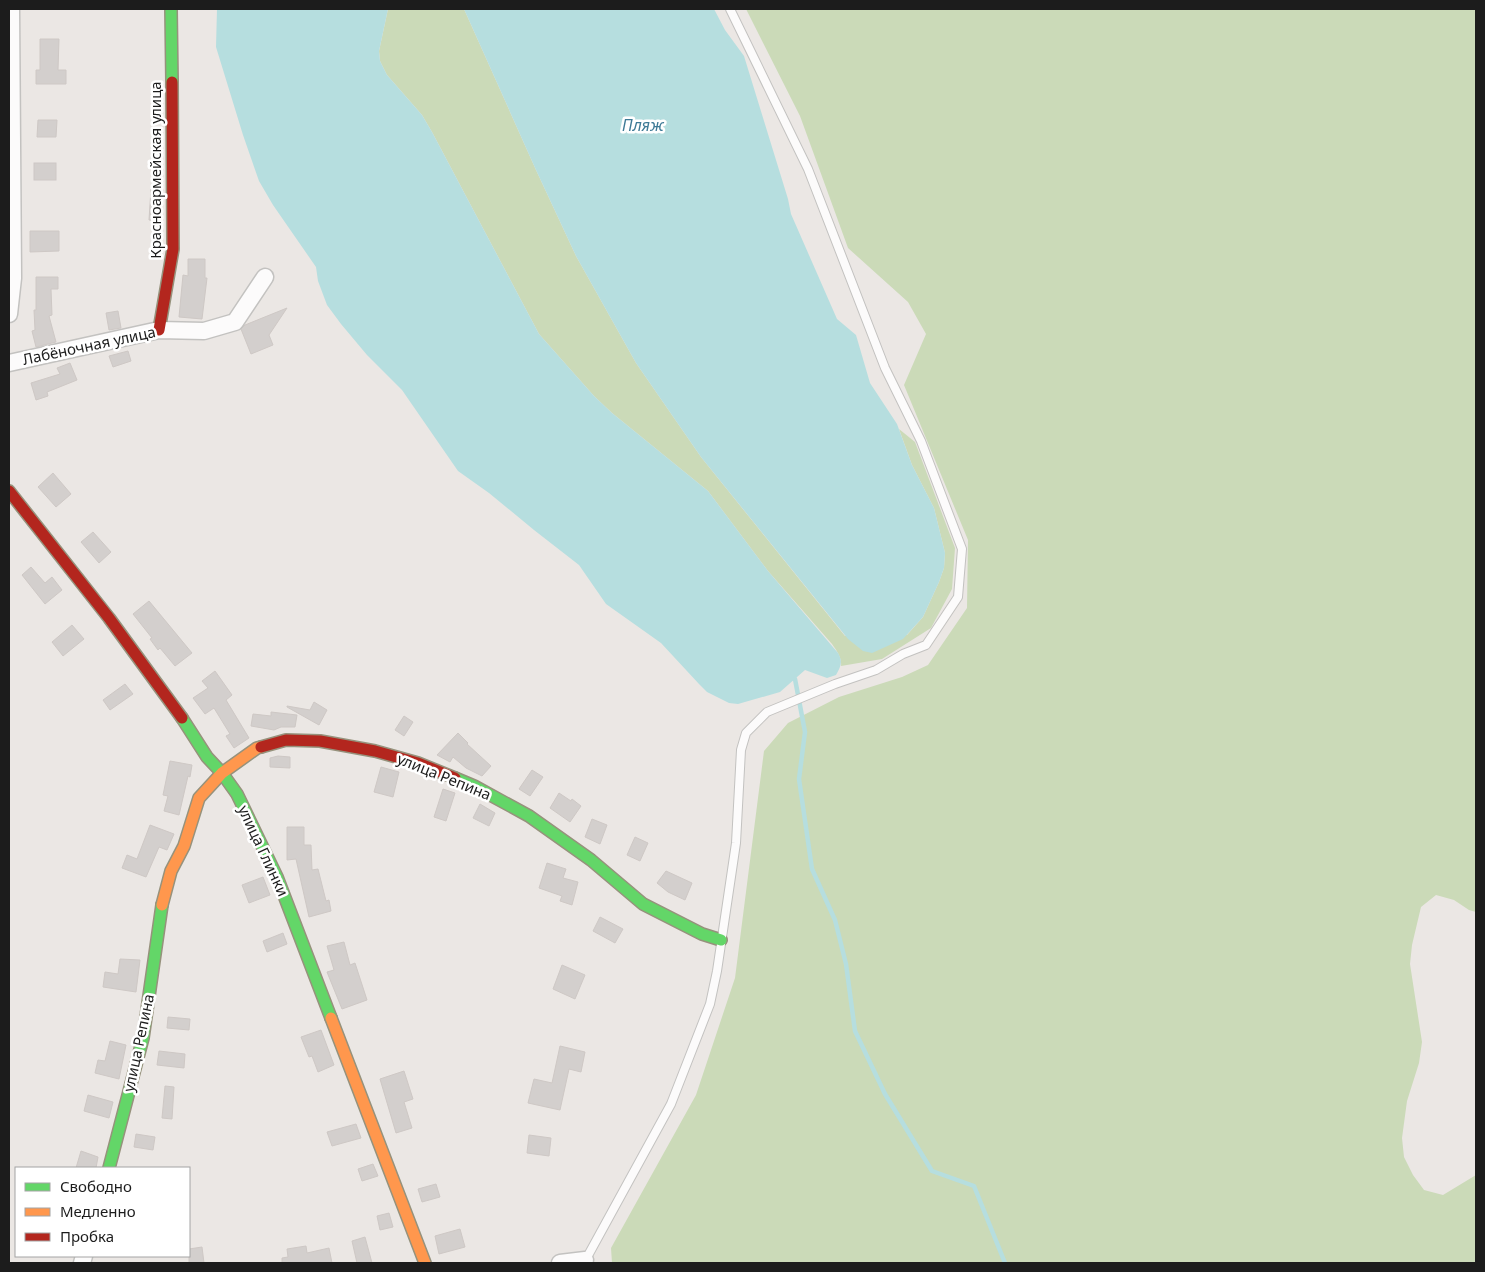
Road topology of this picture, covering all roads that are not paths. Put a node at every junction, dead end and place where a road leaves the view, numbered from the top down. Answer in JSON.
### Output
{"nodes":[{"id":1,"x":11,"y":9,"type":"edge"},
{"id":2,"x":171,"y":9,"type":"edge"},
{"id":3,"x":730,"y":9,"type":"edge"},
{"id":4,"x":265,"y":277,"type":"dead end"},
{"id":5,"x":9,"y":314,"type":"edge"},
{"id":6,"x":159,"y":330,"type":"junction"},
{"id":7,"x":9,"y":363,"type":"edge"},
{"id":8,"x":9,"y":491,"type":"edge"},
{"id":9,"x":222,"y":773,"type":"junction"},
{"id":10,"x":721,"y":940,"type":"junction"},
{"id":11,"x":109,"y":1167,"type":"edge"},
{"id":12,"x":586,"y":1262,"type":"edge"},
{"id":13,"x":425,"y":1263,"type":"edge"},
{"id":14,"x":560,"y":1263,"type":"edge"}],
"edges":[{"from":1,"to":5,"type":"street"},
{"from":2,"to":6,"type":"street","name":"Красноармейская улица"},
{"from":3,"to":10,"type":"lane"},
{"from":4,"to":6,"type":"street","name":"Лабёночная улица"},
{"from":6,"to":7,"type":"street","name":"Лабёночная улица"},
{"from":8,"to":9,"type":"street","name":"улица Глинки"},
{"from":9,"to":10,"type":"street","name":"улица Репина"},
{"from":9,"to":11,"type":"street","name":"улица Репина"},
{"from":9,"to":13,"type":"street","name":"улица Глинки"},
{"from":10,"to":12,"type":"lane"},
{"from":12,"to":14,"type":"street"}]}
